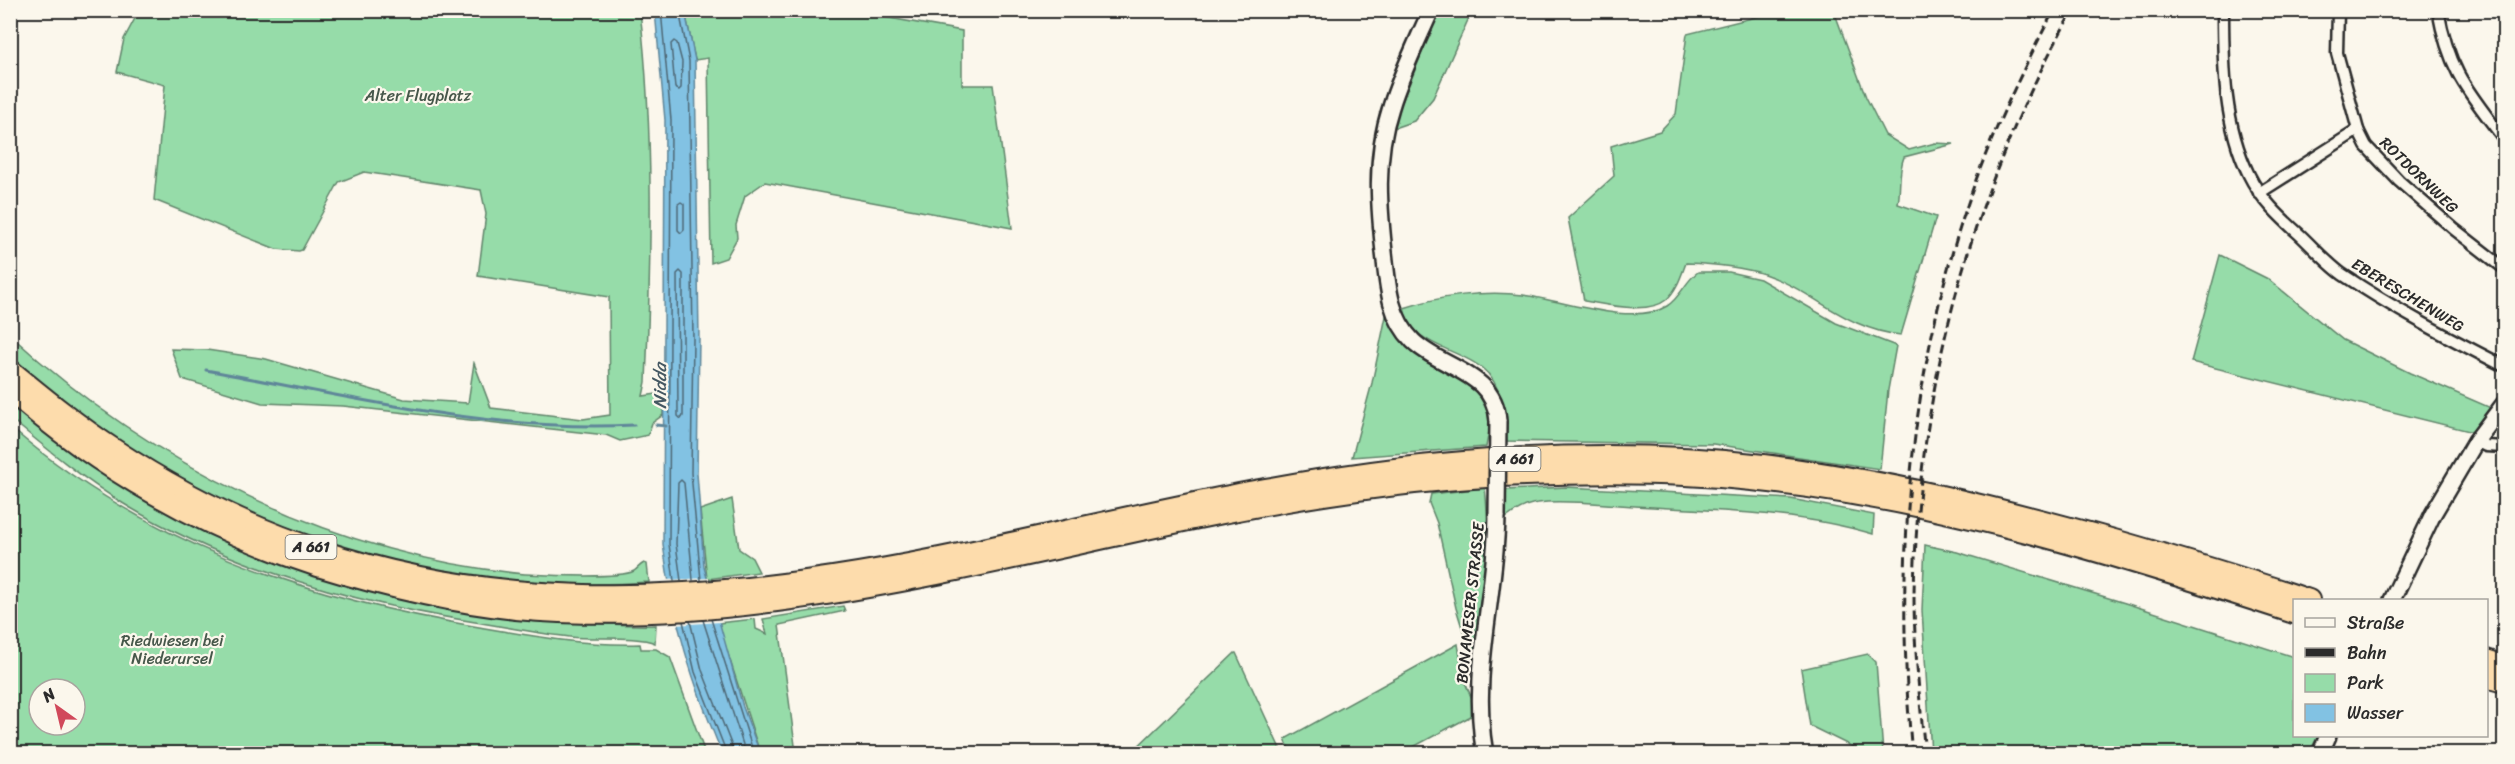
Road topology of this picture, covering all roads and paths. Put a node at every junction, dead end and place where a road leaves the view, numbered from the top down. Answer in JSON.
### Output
{"nodes":[{"id":1,"x":1431,"y":10,"type":"edge"},
{"id":2,"x":2223,"y":10,"type":"edge"},
{"id":3,"x":2338,"y":10,"type":"edge"},
{"id":4,"x":2438,"y":10,"type":"edge"},
{"id":5,"x":2358,"y":130,"type":"junction"},
{"id":6,"x":2505,"y":139,"type":"edge"},
{"id":7,"x":2259,"y":193,"type":"junction"},
{"id":8,"x":2505,"y":268,"type":"edge"},
{"id":9,"x":2505,"y":366,"type":"edge"},
{"id":10,"x":10,"y":370,"type":"edge"},
{"id":11,"x":10,"y":390,"type":"edge"},
{"id":12,"x":2505,"y":404,"type":"edge"},
{"id":13,"x":2476,"y":441,"type":"junction"},
{"id":14,"x":2505,"y":447,"type":"edge"},
{"id":15,"x":2306,"y":599,"type":"edge"},
{"id":16,"x":2393,"y":599,"type":"edge"},
{"id":17,"x":718,"y":600,"type":"junction"},
{"id":18,"x":658,"y":603,"type":"junction"},
{"id":19,"x":2293,"y":612,"type":"edge"},
{"id":20,"x":2488,"y":660,"type":"edge"},
{"id":21,"x":2505,"y":666,"type":"edge"},
{"id":22,"x":2488,"y":677,"type":"edge"},
{"id":23,"x":2505,"y":682,"type":"edge"},
{"id":24,"x":2327,"y":737,"type":"edge"},
{"id":25,"x":1485,"y":753,"type":"edge"},
{"id":26,"x":2320,"y":753,"type":"edge"}],
"edges":[{"from":1,"to":25,"type":"street","name":"BONAMESER STRASSE","bridge":true},
{"from":2,"to":7,"type":"street","name":"EBERESCHENWEG"},
{"from":3,"to":5,"type":"street","name":"ROTDORNWEG"},
{"from":4,"to":6,"type":"street"},
{"from":5,"to":7,"type":"street"},
{"from":5,"to":8,"type":"street","name":"ROTDORNWEG"},
{"from":7,"to":9,"type":"street","name":"EBERESCHENWEG"},
{"from":10,"to":18,"type":"highway","number":"A 661"},
{"from":11,"to":18,"type":"highway","number":"A 661"},
{"from":12,"to":13,"type":"street"},
{"from":13,"to":14,"type":"street"},
{"from":13,"to":16,"type":"street"},
{"from":15,"to":17,"type":"highway","number":"A 661"},
{"from":17,"to":18,"type":"highway","number":"A 661"},
{"from":17,"to":19,"type":"highway","number":"A 661"},
{"from":20,"to":21,"type":"highway"},
{"from":22,"to":23,"type":"highway"},
{"from":24,"to":26,"type":"street"}]}
